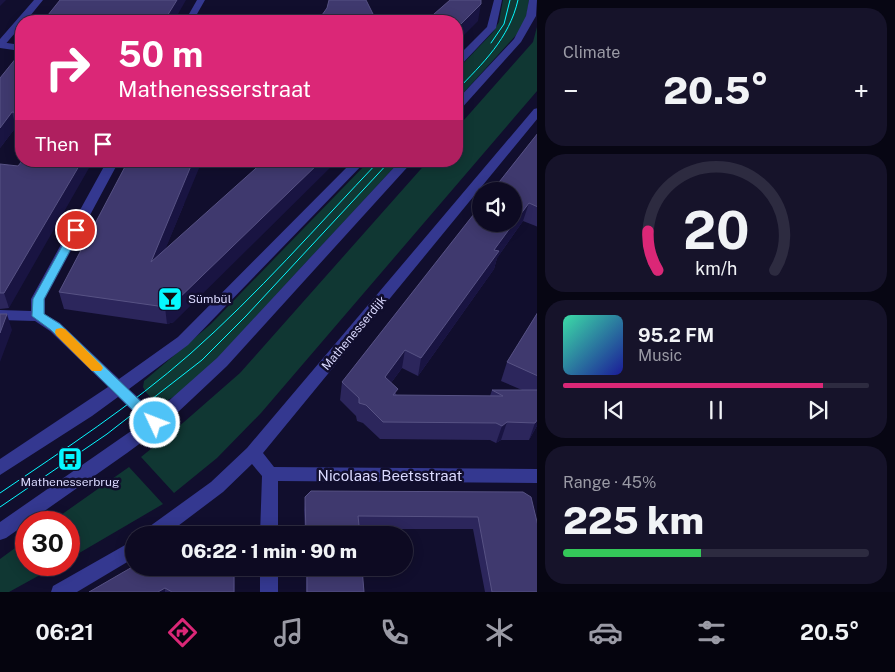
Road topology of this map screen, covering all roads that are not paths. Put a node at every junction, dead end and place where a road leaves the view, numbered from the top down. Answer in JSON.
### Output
{"nodes":[{"id":1,"x":39,"y":0,"type":"edge"},
{"id":2,"x":201,"y":0,"type":"edge"},
{"id":3,"x":498,"y":0,"type":"edge"},
{"id":4,"x":533,"y":0,"type":"edge"},
{"id":5,"x":26,"y":15,"type":"edge"},
{"id":6,"x":192,"y":15,"type":"edge"},
{"id":7,"x":15,"y":28,"type":"edge"},
{"id":8,"x":0,"y":45,"type":"edge"},
{"id":9,"x":15,"y":47,"type":"edge"},
{"id":10,"x":463,"y":57,"type":"edge"},
{"id":11,"x":463,"y":100,"type":"edge"},
{"id":12,"x":537,"y":112,"type":"edge"},
{"id":13,"x":111,"y":167,"type":"edge"},
{"id":14,"x":354,"y":167,"type":"edge"},
{"id":15,"x":401,"y":167,"type":"edge"},
{"id":16,"x":0,"y":316,"type":"edge"},
{"id":17,"x":38,"y":316,"type":"junction"},
{"id":18,"x":118,"y":389,"type":"junction"},
{"id":19,"x":155,"y":423,"type":"junction"},
{"id":20,"x":252,"y":453,"type":"junction"},
{"id":21,"x":0,"y":468,"type":"edge"},
{"id":22,"x":270,"y":474,"type":"junction"},
{"id":23,"x":537,"y":476,"type":"edge"},
{"id":24,"x":164,"y":526,"type":"edge"},
{"id":25,"x":269,"y":526,"type":"edge"},
{"id":26,"x":0,"y":532,"type":"edge"},
{"id":27,"x":125,"y":553,"type":"edge"},
{"id":28,"x":269,"y":576,"type":"edge"},
{"id":29,"x":60,"y":592,"type":"edge"},
{"id":30,"x":269,"y":592,"type":"edge"}],
"edges":[{"from":1,"to":5,"type":"street"},
{"from":2,"to":6,"type":"street"},
{"from":3,"to":10,"type":"street"},
{"from":4,"to":11,"type":"street"},
{"from":7,"to":8,"type":"street"},
{"from":8,"to":9,"type":"street"},
{"from":12,"to":20,"type":"street","name":"Mathenesserdijk"},
{"from":13,"to":17,"type":"street"},
{"from":14,"to":18,"type":"street"},
{"from":15,"to":19,"type":"street"},
{"from":16,"to":17,"type":"street"},
{"from":17,"to":18,"type":"street"},
{"from":18,"to":19,"type":"street"},
{"from":18,"to":21,"type":"street"},
{"from":19,"to":26,"type":"street"},
{"from":20,"to":22,"type":"street"},
{"from":20,"to":24,"type":"street","name":"Mathenesserdijk"},
{"from":22,"to":23,"type":"street","name":"Nicolaas Beetsstraat"},
{"from":22,"to":25,"type":"street"},
{"from":27,"to":29,"type":"street"},
{"from":28,"to":30,"type":"street"}]}
